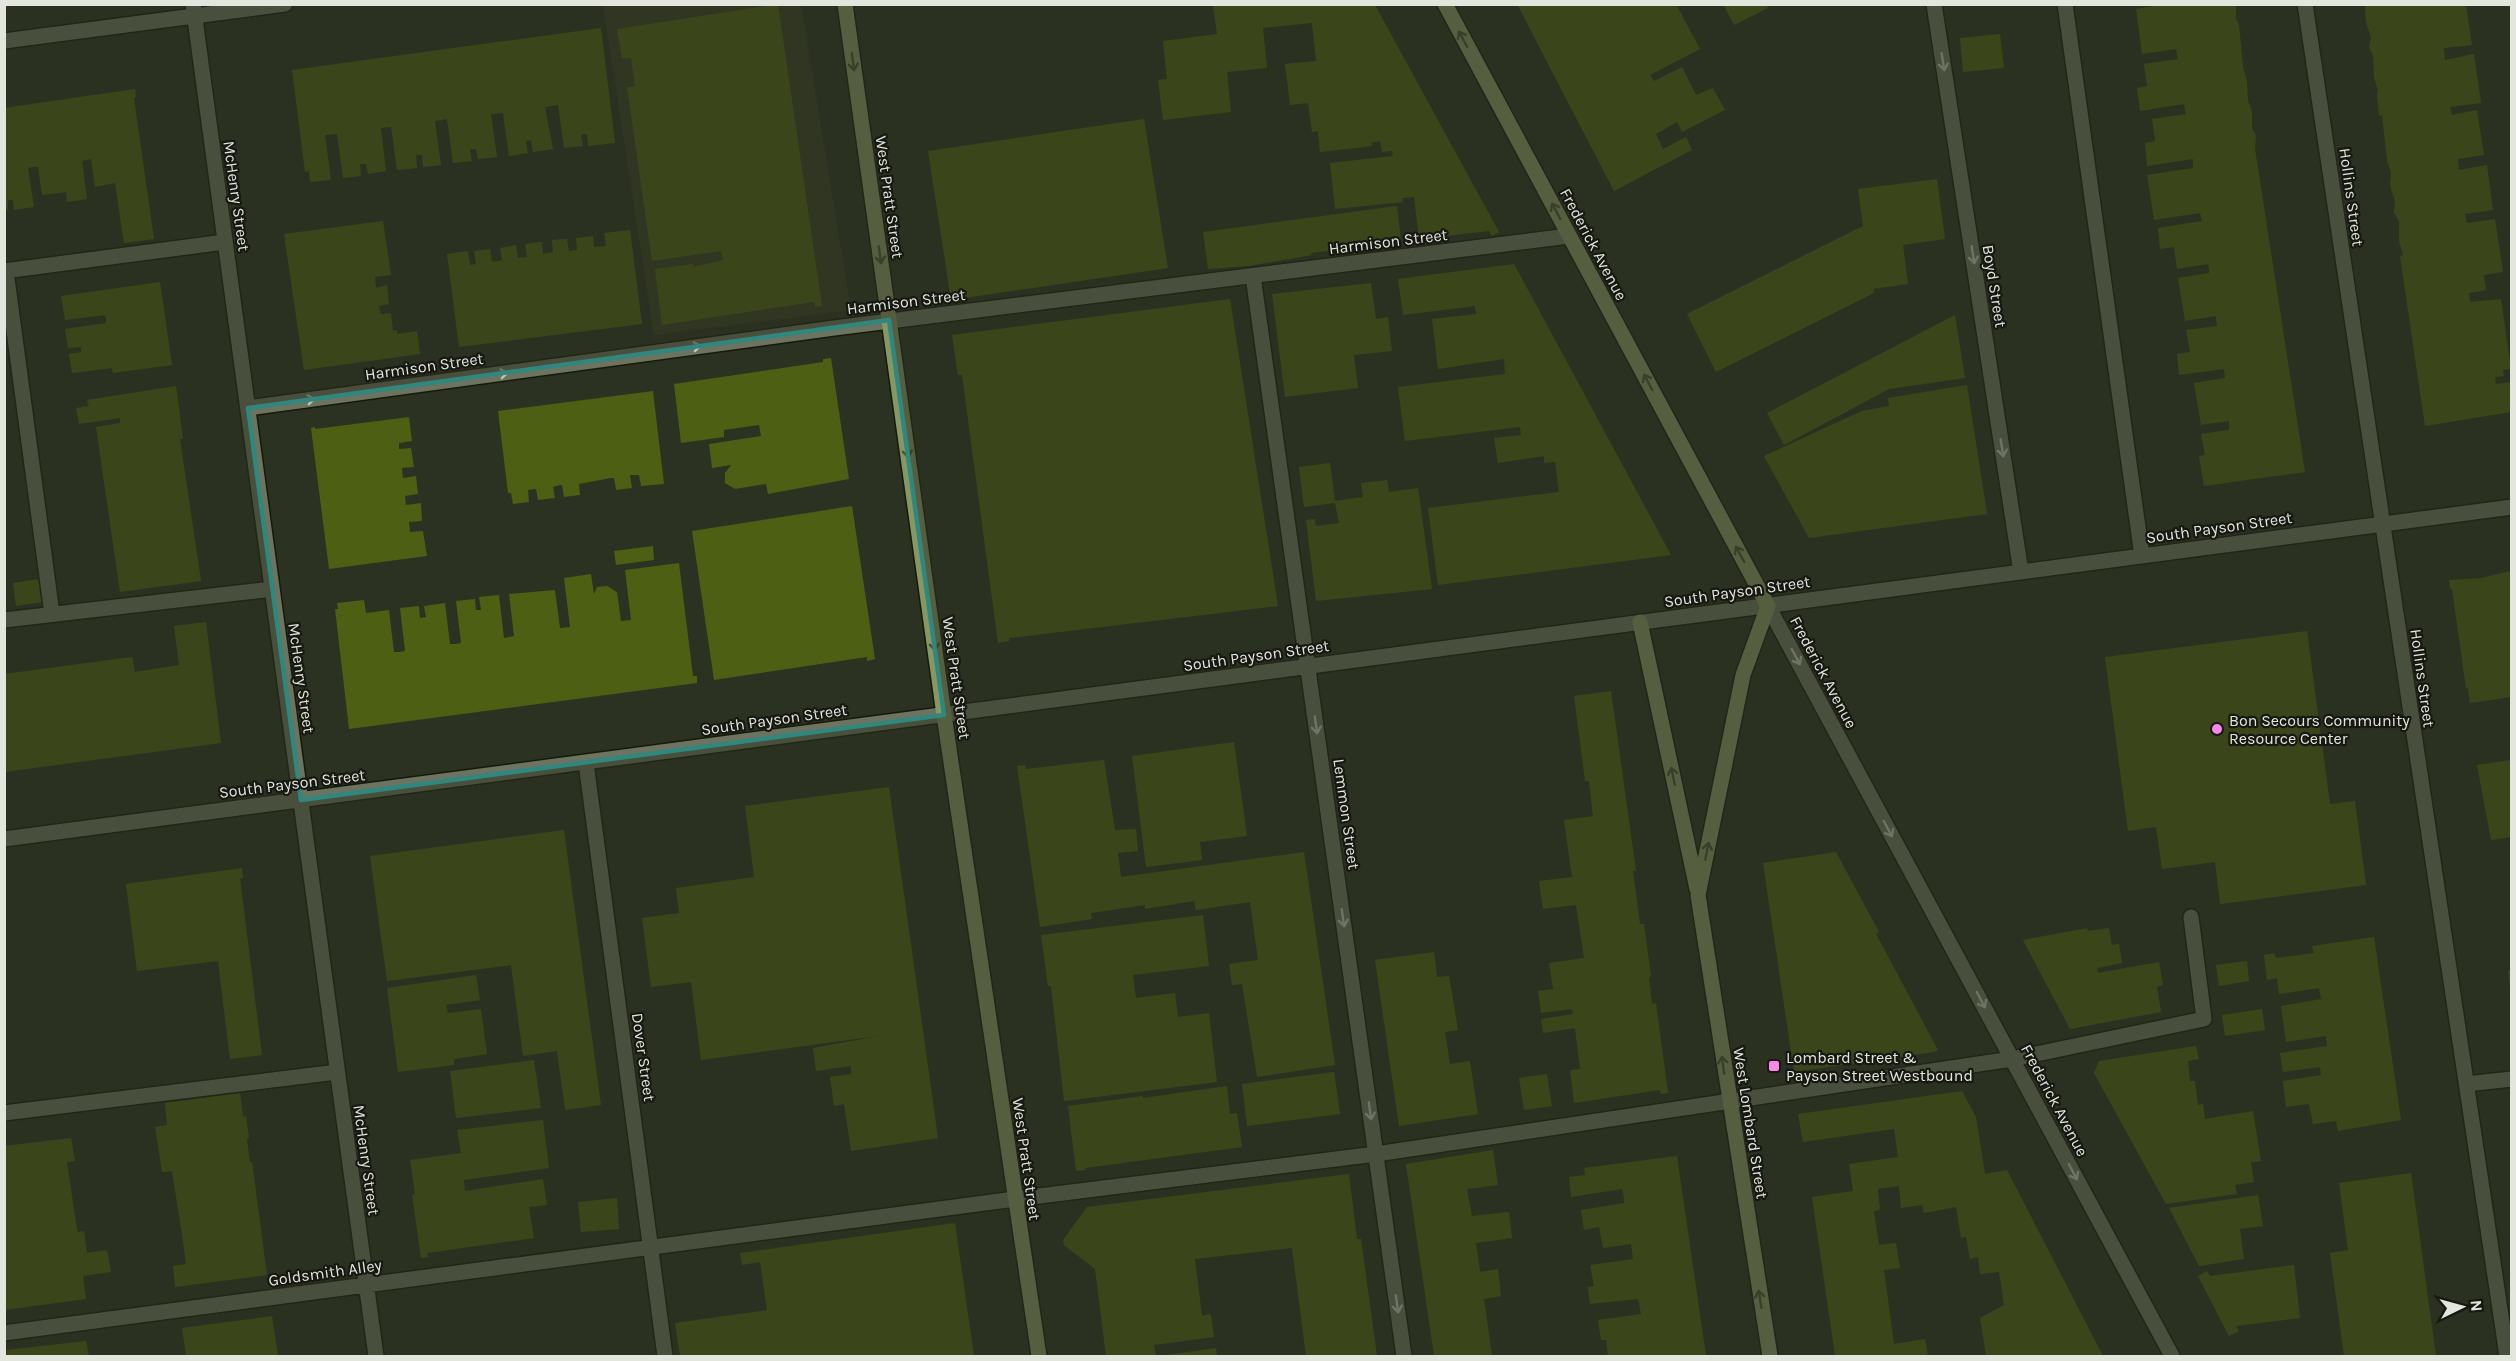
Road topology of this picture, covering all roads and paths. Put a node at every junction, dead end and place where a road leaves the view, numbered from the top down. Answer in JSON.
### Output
{"nodes":[{"id":1,"x":285,"y":4,"type":"edge"},
{"id":2,"x":844,"y":4,"type":"edge"},
{"id":3,"x":1445,"y":4,"type":"edge"},
{"id":4,"x":1934,"y":4,"type":"edge"},
{"id":5,"x":2065,"y":4,"type":"edge"},
{"id":6,"x":2305,"y":4,"type":"edge"},
{"id":7,"x":193,"y":10,"type":"edge"},
{"id":8,"x":4,"y":41,"type":"edge"},
{"id":9,"x":1569,"y":236,"type":"junction"},
{"id":10,"x":225,"y":242,"type":"junction"},
{"id":11,"x":5,"y":271,"type":"edge"},
{"id":12,"x":1253,"y":276,"type":"junction"},
{"id":13,"x":889,"y":321,"type":"junction"},
{"id":14,"x":248,"y":408,"type":"junction"},
{"id":15,"x":2511,"y":507,"type":"edge"},
{"id":16,"x":2382,"y":524,"type":"junction"},
{"id":17,"x":2142,"y":556,"type":"junction"},
{"id":18,"x":2021,"y":572,"type":"junction"},
{"id":19,"x":272,"y":589,"type":"junction"},
{"id":20,"x":1768,"y":606,"type":"junction"},
{"id":21,"x":52,"y":614,"type":"junction"},
{"id":22,"x":4,"y":620,"type":"edge"},
{"id":23,"x":1640,"y":622,"type":"junction"},
{"id":24,"x":1308,"y":667,"type":"junction"},
{"id":25,"x":944,"y":715,"type":"junction"},
{"id":26,"x":586,"y":763,"type":"junction"},
{"id":27,"x":301,"y":800,"type":"junction"},
{"id":28,"x":4,"y":839,"type":"edge"},
{"id":29,"x":1698,"y":895,"type":"junction"},
{"id":30,"x":2191,"y":917,"type":"dead end"},
{"id":31,"x":2012,"y":1059,"type":"junction"},
{"id":32,"x":338,"y":1072,"type":"junction"},
{"id":33,"x":2511,"y":1079,"type":"edge"},
{"id":34,"x":2466,"y":1084,"type":"junction"},
{"id":35,"x":1728,"y":1100,"type":"junction"},
{"id":36,"x":4,"y":1113,"type":"edge"},
{"id":37,"x":1376,"y":1154,"type":"junction"},
{"id":38,"x":1015,"y":1199,"type":"junction"},
{"id":39,"x":651,"y":1247,"type":"junction"},
{"id":40,"x":366,"y":1285,"type":"junction"},
{"id":41,"x":4,"y":1333,"type":"edge"},
{"id":42,"x":376,"y":1356,"type":"edge"},
{"id":43,"x":665,"y":1356,"type":"edge"},
{"id":44,"x":1039,"y":1356,"type":"edge"},
{"id":45,"x":1404,"y":1356,"type":"edge"},
{"id":46,"x":1770,"y":1356,"type":"edge"},
{"id":47,"x":2172,"y":1356,"type":"edge"},
{"id":48,"x":2507,"y":1356,"type":"edge"}],
"edges":[{"from":1,"to":7,"type":"street"},
{"from":2,"to":13,"type":"main road","name":"West Pratt Street","one_way":true},
{"from":9,"to":3,"type":"main road","name":"Frederick Avenue","one_way":true},
{"from":4,"to":18,"type":"street","name":"Boyd Street","one_way":true},
{"from":5,"to":17,"type":"street"},
{"from":6,"to":16,"type":"street","name":"Hollins Street"},
{"from":7,"to":8,"type":"street"},
{"from":7,"to":10,"type":"street","name":"McHenry Street"},
{"from":9,"to":12,"type":"street","name":"Harmison Street"},
{"from":20,"to":9,"type":"main road","name":"Frederick Avenue","one_way":true},
{"from":10,"to":11,"type":"street"},
{"from":10,"to":14,"type":"street","name":"McHenry Street"},
{"from":11,"to":21,"type":"street"},
{"from":12,"to":13,"type":"street","name":"Harmison Street"},
{"from":12,"to":24,"type":"street","name":"Lemmon Street"},
{"from":14,"to":13,"type":"street","name":"Harmison Street","one_way":true},
{"from":13,"to":25,"type":"main road","name":"West Pratt Street","one_way":true},
{"from":14,"to":19,"type":"street","name":"McHenry Street"},
{"from":15,"to":16,"type":"street","name":"South Payson Street"},
{"from":16,"to":17,"type":"street","name":"South Payson Street"},
{"from":16,"to":34,"type":"street","name":"Hollins Street"},
{"from":17,"to":18,"type":"street","name":"South Payson Street"},
{"from":18,"to":20,"type":"street","name":"South Payson Street"},
{"from":19,"to":21,"type":"street"},
{"from":19,"to":27,"type":"street","name":"McHenry Street"},
{"from":20,"to":23,"type":"street","name":"South Payson Street"},
{"from":29,"to":20,"type":"main road","name":"West Lombard Street","one_way":true},
{"from":20,"to":31,"type":"street","name":"Frederick Avenue","one_way":true},
{"from":21,"to":22,"type":"street"},
{"from":23,"to":24,"type":"street","name":"South Payson Street"},
{"from":29,"to":23,"type":"main road","name":"West Lombard Street","one_way":true},
{"from":24,"to":25,"type":"street","name":"South Payson Street"},
{"from":24,"to":37,"type":"street","name":"Lemmon Street","one_way":true},
{"from":25,"to":26,"type":"street","name":"South Payson Street"},
{"from":25,"to":38,"type":"main road","name":"West Pratt Street"},
{"from":26,"to":27,"type":"street","name":"South Payson Street"},
{"from":26,"to":39,"type":"street","name":"Dover Street"},
{"from":27,"to":28,"type":"street","name":"South Payson Street"},
{"from":27,"to":32,"type":"street","name":"McHenry Street"},
{"from":35,"to":29,"type":"main road","name":"West Lombard Street","one_way":true},
{"from":30,"to":31,"type":"street","name":"Goldsmith Alley"},
{"from":31,"to":35,"type":"street","name":"Goldsmith Alley"},
{"from":31,"to":47,"type":"street","name":"Frederick Avenue","one_way":true},
{"from":32,"to":36,"type":"street"},
{"from":32,"to":40,"type":"street","name":"McHenry Street"},
{"from":33,"to":34,"type":"street"},
{"from":34,"to":48,"type":"street","name":"Hollins Street"},
{"from":35,"to":37,"type":"street","name":"Goldsmith Alley"},
{"from":46,"to":35,"type":"main road","name":"West Lombard Street","one_way":true},
{"from":37,"to":38,"type":"street","name":"Goldsmith Alley"},
{"from":37,"to":45,"type":"street","name":"Lemmon Street","one_way":true},
{"from":38,"to":39,"type":"street","name":"Goldsmith Alley"},
{"from":38,"to":44,"type":"main road","name":"West Pratt Street"},
{"from":39,"to":40,"type":"street","name":"Goldsmith Alley"},
{"from":39,"to":43,"type":"street","name":"Dover Street"},
{"from":40,"to":41,"type":"street","name":"Goldsmith Alley"},
{"from":40,"to":42,"type":"street","name":"McHenry Street"}]}
